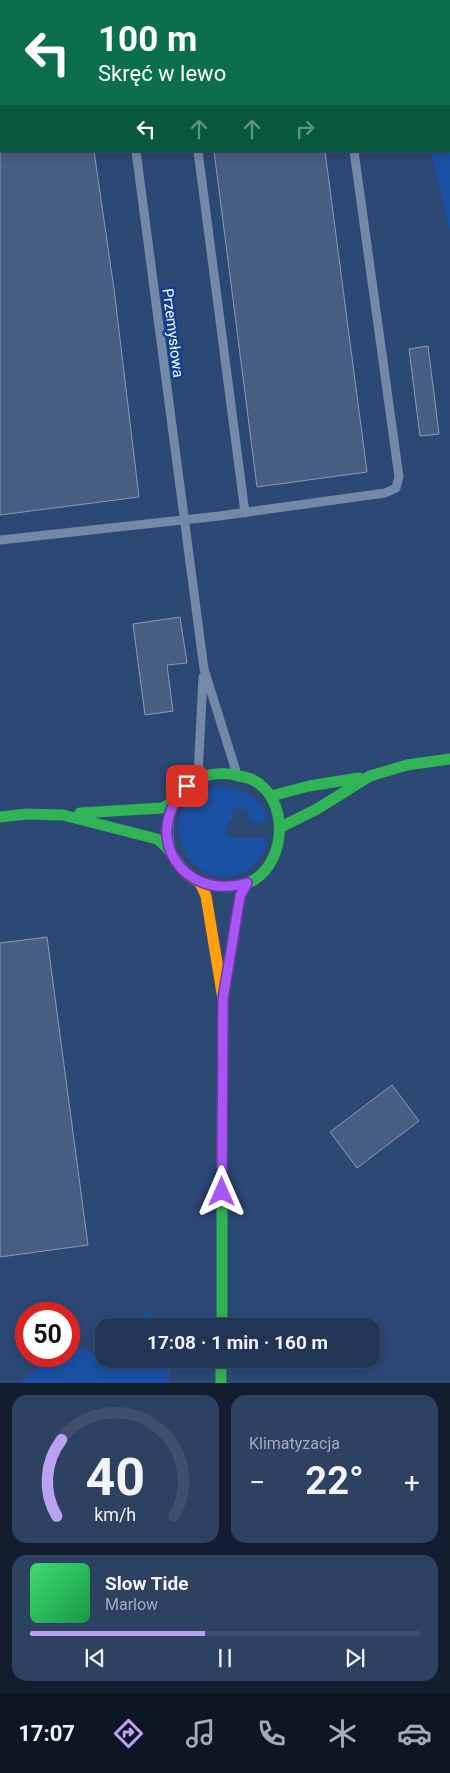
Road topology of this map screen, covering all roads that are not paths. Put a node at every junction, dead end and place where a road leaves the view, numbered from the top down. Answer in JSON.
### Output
{"nodes":[{"id":1,"x":136,"y":152,"type":"edge"},
{"id":2,"x":198,"y":152,"type":"edge"},
{"id":3,"x":354,"y":152,"type":"edge"},
{"id":4,"x":245,"y":512,"type":"junction"},
{"id":5,"x":183,"y":518,"type":"junction"},
{"id":6,"x":0,"y":540,"type":"edge"},
{"id":7,"x":204,"y":669,"type":"junction"},
{"id":8,"x":450,"y":759,"type":"edge"},
{"id":9,"x":240,"y":775,"type":"junction"},
{"id":10,"x":370,"y":776,"type":"junction"},
{"id":11,"x":194,"y":781,"type":"junction"},
{"id":12,"x":271,"y":796,"type":"junction"},
{"id":13,"x":174,"y":802,"type":"junction"},
{"id":14,"x":63,"y":815,"type":"junction"},
{"id":15,"x":0,"y":817,"type":"edge"},
{"id":16,"x":281,"y":828,"type":"junction"},
{"id":17,"x":170,"y":850,"type":"junction"},
{"id":18,"x":200,"y":883,"type":"junction"},
{"id":19,"x":247,"y":883,"type":"junction"},
{"id":20,"x":223,"y":999,"type":"junction"},
{"id":21,"x":222,"y":1318,"type":"edge"},
{"id":22,"x":221,"y":1368,"type":"edge"},
{"id":23,"x":220,"y":1383,"type":"edge"}],
"edges":[{"from":1,"to":5,"type":"lane","name":"Przemysłowa"},
{"from":2,"to":4,"type":"lane"},
{"from":3,"to":4,"type":"lane"},
{"from":4,"to":5,"type":"lane"},
{"from":5,"to":6,"type":"lane"},
{"from":5,"to":7,"type":"lane","name":"Przemysłowa"},
{"from":7,"to":9,"type":"lane"},
{"from":7,"to":11,"type":"lane"},
{"from":8,"to":10,"type":"main road"},
{"from":9,"to":11,"type":"main road"},
{"from":9,"to":12,"type":"main road"},
{"from":10,"to":12,"type":"main road"},
{"from":10,"to":16,"type":"main road"},
{"from":11,"to":13,"type":"main road"},
{"from":12,"to":16,"type":"main road"},
{"from":13,"to":14,"type":"main road"},
{"from":13,"to":17,"type":"main road"},
{"from":14,"to":15,"type":"main road"},
{"from":14,"to":17,"type":"main road"},
{"from":16,"to":19,"type":"main road"},
{"from":17,"to":18,"type":"main road"},
{"from":18,"to":19,"type":"main road"},
{"from":18,"to":20,"type":"main road"},
{"from":19,"to":20,"type":"main road"},
{"from":20,"to":21,"type":"main road"},
{"from":22,"to":23,"type":"main road"}]}
